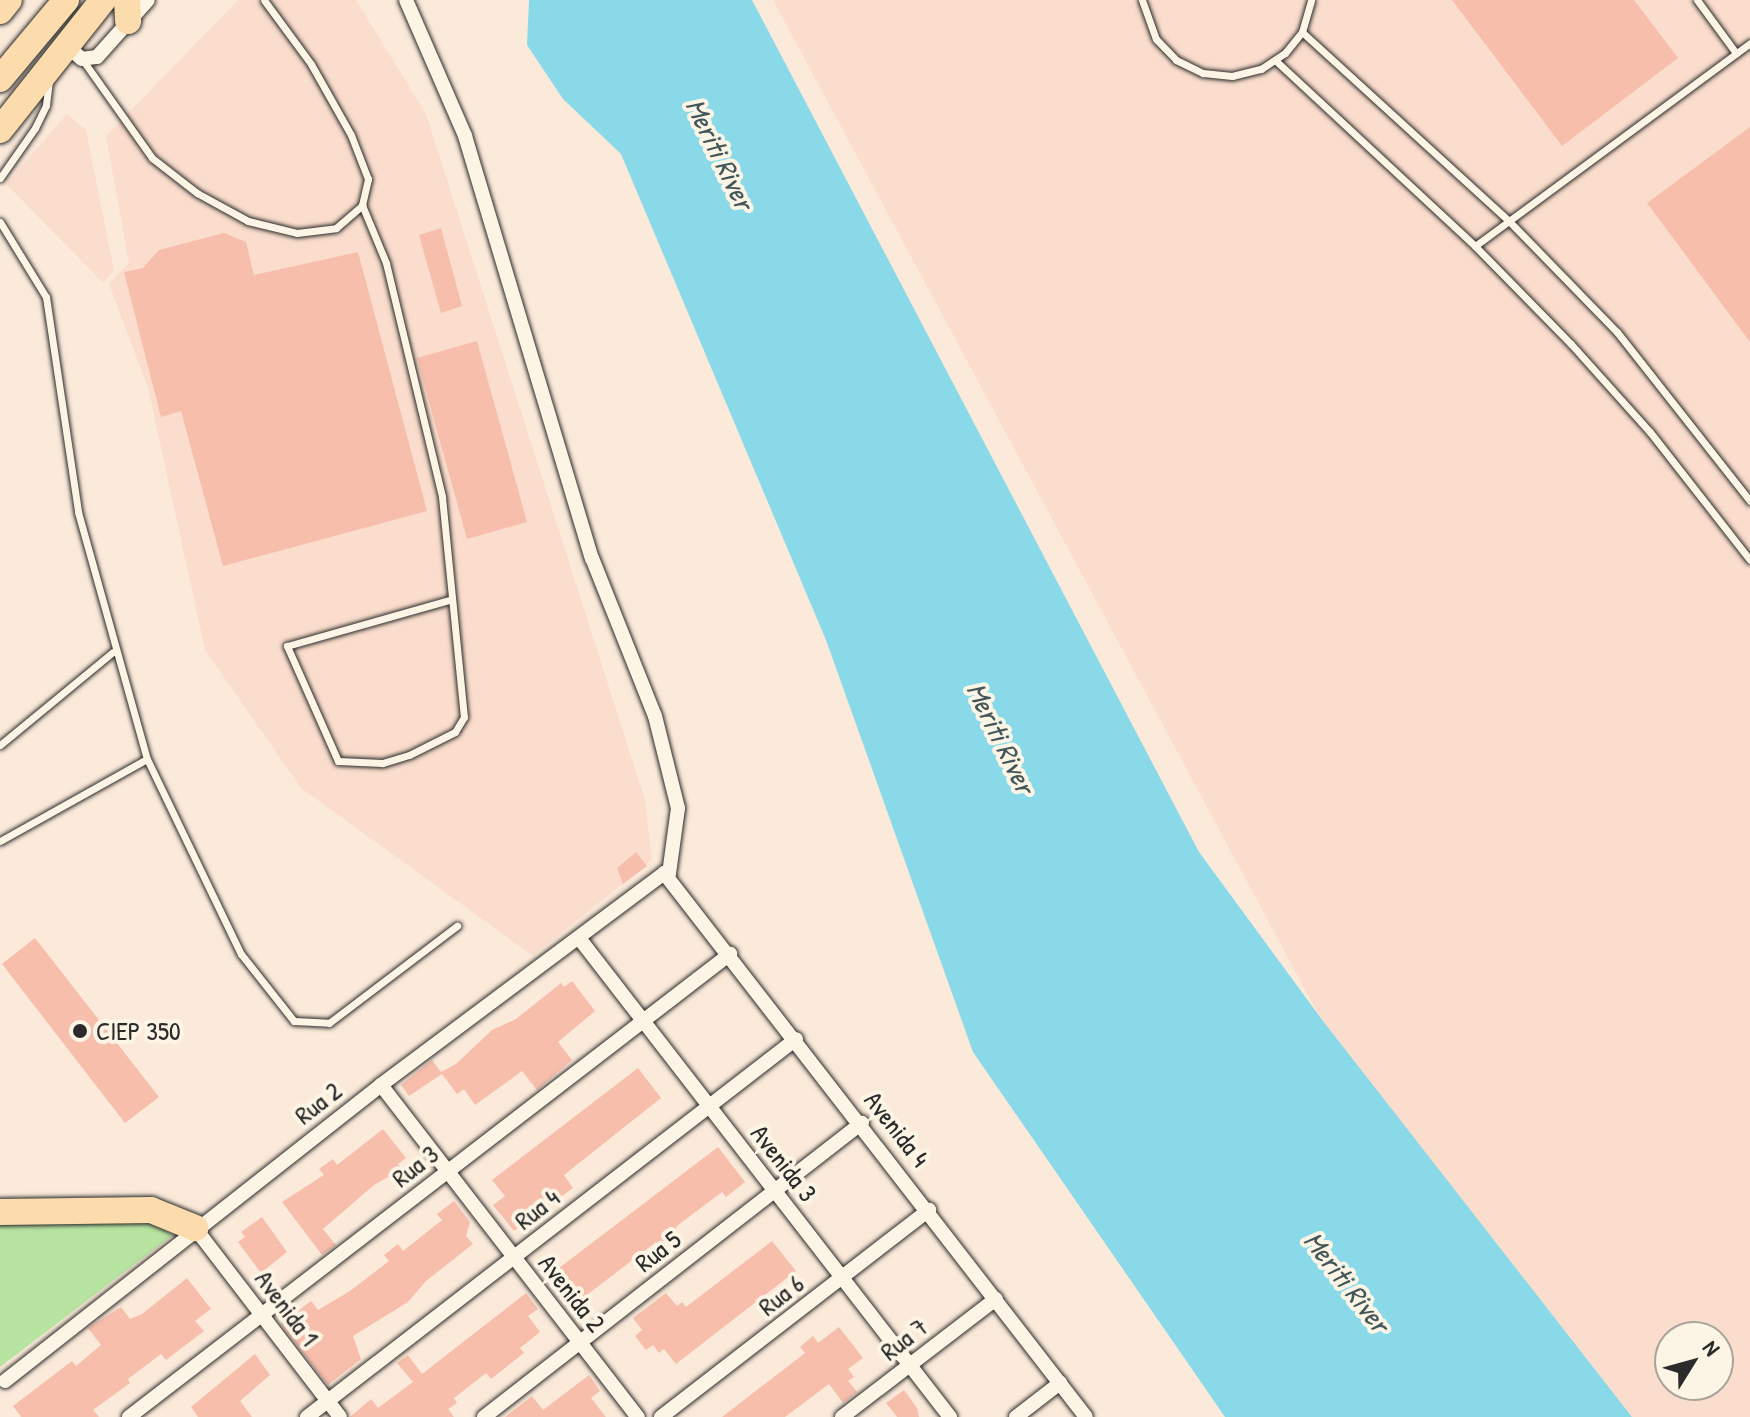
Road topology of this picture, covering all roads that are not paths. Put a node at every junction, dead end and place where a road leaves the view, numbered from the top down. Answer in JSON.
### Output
{"nodes":[{"id":1,"x":9,"y":0,"type":"edge"},
{"id":2,"x":66,"y":0,"type":"edge"},
{"id":3,"x":103,"y":0,"type":"edge"},
{"id":4,"x":148,"y":0,"type":"edge"},
{"id":5,"x":264,"y":0,"type":"edge"},
{"id":6,"x":406,"y":0,"type":"edge"},
{"id":7,"x":1142,"y":0,"type":"edge"},
{"id":8,"x":1311,"y":0,"type":"edge"},
{"id":9,"x":1697,"y":0,"type":"edge"},
{"id":10,"x":128,"y":10,"type":"edge"},
{"id":11,"x":0,"y":11,"type":"edge"},
{"id":12,"x":1302,"y":32,"type":"junction"},
{"id":13,"x":1750,"y":43,"type":"edge"},
{"id":14,"x":75,"y":53,"type":"junction"},
{"id":15,"x":1736,"y":53,"type":"junction"},
{"id":16,"x":1275,"y":60,"type":"junction"},
{"id":17,"x":49,"y":70,"type":"junction"},
{"id":18,"x":0,"y":79,"type":"edge"},
{"id":19,"x":0,"y":130,"type":"edge"},
{"id":20,"x":0,"y":178,"type":"edge"},
{"id":21,"x":362,"y":205,"type":"junction"},
{"id":22,"x":1508,"y":220,"type":"junction"},
{"id":23,"x":0,"y":222,"type":"edge"},
{"id":24,"x":1475,"y":246,"type":"junction"},
{"id":25,"x":1750,"y":501,"type":"edge"},
{"id":26,"x":1750,"y":560,"type":"edge"},
{"id":27,"x":450,"y":600,"type":"junction"},
{"id":28,"x":113,"y":652,"type":"junction"},
{"id":29,"x":0,"y":745,"type":"edge"},
{"id":30,"x":147,"y":759,"type":"junction"},
{"id":31,"x":0,"y":841,"type":"edge"},
{"id":32,"x":668,"y":873,"type":"junction"},
{"id":33,"x":457,"y":926,"type":"dead end"},
{"id":34,"x":579,"y":938,"type":"junction"},
{"id":35,"x":730,"y":954,"type":"junction"},
{"id":36,"x":643,"y":1020,"type":"junction"},
{"id":37,"x":796,"y":1039,"type":"junction"},
{"id":38,"x":381,"y":1085,"type":"junction"},
{"id":39,"x":709,"y":1106,"type":"junction"},
{"id":40,"x":862,"y":1123,"type":"junction"},
{"id":41,"x":448,"y":1171,"type":"junction"},
{"id":42,"x":775,"y":1191,"type":"junction"},
{"id":43,"x":929,"y":1210,"type":"junction"},
{"id":44,"x":0,"y":1212,"type":"edge"},
{"id":45,"x":195,"y":1228,"type":"junction"},
{"id":46,"x":514,"y":1257,"type":"junction"},
{"id":47,"x":842,"y":1277,"type":"junction"},
{"id":48,"x":996,"y":1299,"type":"junction"},
{"id":49,"x":262,"y":1315,"type":"junction"},
{"id":50,"x":580,"y":1342,"type":"junction"},
{"id":51,"x":910,"y":1365,"type":"junction"},
{"id":52,"x":5,"y":1381,"type":"dead end"},
{"id":53,"x":1060,"y":1383,"type":"junction"},
{"id":54,"x":328,"y":1401,"type":"junction"},
{"id":55,"x":129,"y":1417,"type":"edge"},
{"id":56,"x":307,"y":1417,"type":"edge"},
{"id":57,"x":340,"y":1417,"type":"edge"},
{"id":58,"x":484,"y":1417,"type":"edge"},
{"id":59,"x":638,"y":1417,"type":"edge"},
{"id":60,"x":661,"y":1417,"type":"edge"},
{"id":61,"x":842,"y":1417,"type":"edge"},
{"id":62,"x":950,"y":1417,"type":"edge"},
{"id":63,"x":1016,"y":1417,"type":"edge"},
{"id":64,"x":1086,"y":1417,"type":"edge"}],
"edges":[{"from":1,"to":11,"type":"highway"},
{"from":2,"to":18,"type":"highway"},
{"from":3,"to":14,"type":"highway"},
{"from":4,"to":10,"type":"street"},
{"from":5,"to":21,"type":"lane"},
{"from":6,"to":32,"type":"street"},
{"from":7,"to":16,"type":"lane"},
{"from":8,"to":12,"type":"lane"},
{"from":9,"to":15,"type":"lane"},
{"from":10,"to":14,"type":"street"},
{"from":12,"to":16,"type":"lane"},
{"from":12,"to":22,"type":"lane"},
{"from":13,"to":15,"type":"lane"},
{"from":14,"to":17,"type":"highway"},
{"from":14,"to":21,"type":"lane"},
{"from":15,"to":22,"type":"lane"},
{"from":16,"to":24,"type":"lane"},
{"from":17,"to":19,"type":"highway"},
{"from":17,"to":20,"type":"lane"},
{"from":21,"to":27,"type":"lane"},
{"from":22,"to":24,"type":"lane"},
{"from":22,"to":25,"type":"lane"},
{"from":23,"to":28,"type":"lane"},
{"from":24,"to":26,"type":"lane"},
{"from":27,"to":27,"type":"lane"},
{"from":28,"to":29,"type":"lane"},
{"from":28,"to":30,"type":"lane"},
{"from":30,"to":31,"type":"lane"},
{"from":30,"to":33,"type":"lane"},
{"from":32,"to":34,"type":"street","name":"Rua 2"},
{"from":32,"to":35,"type":"street","name":"Avenida 4"},
{"from":34,"to":36,"type":"street","name":"Avenida 3"},
{"from":34,"to":38,"type":"street","name":"Rua 2"},
{"from":35,"to":36,"type":"street","name":"Rua 3"},
{"from":35,"to":37,"type":"street","name":"Avenida 4"},
{"from":36,"to":39,"type":"street","name":"Avenida 3"},
{"from":36,"to":41,"type":"street","name":"Rua 3"},
{"from":37,"to":39,"type":"street","name":"Rua 4"},
{"from":37,"to":40,"type":"street","name":"Avenida 4"},
{"from":38,"to":41,"type":"street","name":"Avenida 2"},
{"from":38,"to":45,"type":"street","name":"Rua 2"},
{"from":39,"to":42,"type":"street","name":"Avenida 3"},
{"from":39,"to":46,"type":"street","name":"Rua 4"},
{"from":40,"to":42,"type":"street","name":"Rua 5"},
{"from":40,"to":43,"type":"street","name":"Avenida 4"},
{"from":41,"to":46,"type":"street","name":"Avenida 2"},
{"from":41,"to":49,"type":"street","name":"Rua 3"},
{"from":42,"to":47,"type":"street","name":"Avenida 3"},
{"from":42,"to":50,"type":"street","name":"Rua 5"},
{"from":43,"to":47,"type":"street","name":"Rua 6"},
{"from":43,"to":48,"type":"street","name":"Avenida 4"},
{"from":44,"to":45,"type":"highway"},
{"from":45,"to":49,"type":"street","name":"Avenida 1"},
{"from":45,"to":52,"type":"street","name":"Rua 2"},
{"from":46,"to":50,"type":"street","name":"Avenida 2"},
{"from":46,"to":54,"type":"street","name":"Rua 4"},
{"from":47,"to":51,"type":"street","name":"Avenida 3"},
{"from":47,"to":60,"type":"street","name":"Rua 6"},
{"from":48,"to":51,"type":"street","name":"Rua 7"},
{"from":48,"to":53,"type":"street","name":"Avenida 4"},
{"from":49,"to":54,"type":"street","name":"Avenida 1"},
{"from":49,"to":55,"type":"street","name":"Rua 3"},
{"from":50,"to":58,"type":"street","name":"Rua 5"},
{"from":50,"to":59,"type":"street","name":"Avenida 2"},
{"from":51,"to":61,"type":"street","name":"Rua 7"},
{"from":51,"to":62,"type":"street","name":"Avenida 3"},
{"from":53,"to":63,"type":"street"},
{"from":53,"to":64,"type":"street","name":"Avenida 4"},
{"from":54,"to":56,"type":"street","name":"Rua 4"},
{"from":54,"to":57,"type":"street","name":"Avenida 1"}]}
